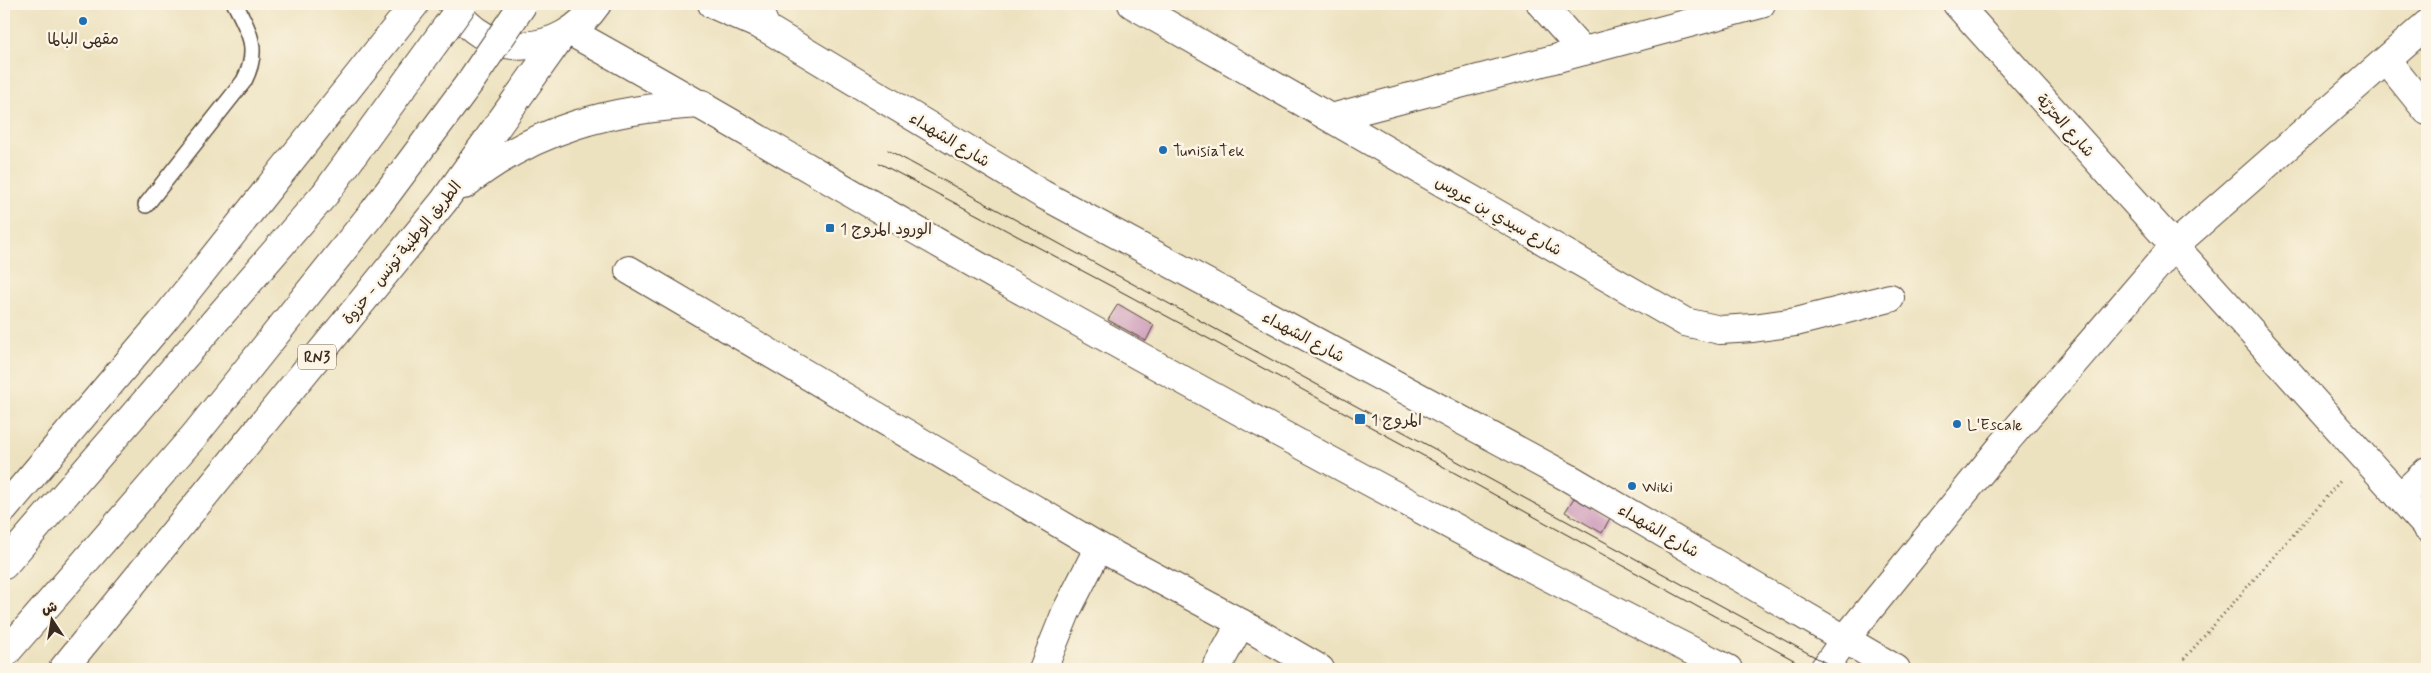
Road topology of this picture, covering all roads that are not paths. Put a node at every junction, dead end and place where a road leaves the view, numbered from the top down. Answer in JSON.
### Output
{"nodes":[{"id":1,"x":235,"y":4,"type":"edge"},
{"id":2,"x":415,"y":4,"type":"edge"},
{"id":3,"x":452,"y":4,"type":"edge"},
{"id":4,"x":463,"y":4,"type":"edge"},
{"id":5,"x":523,"y":4,"type":"edge"},
{"id":6,"x":597,"y":4,"type":"edge"},
{"id":7,"x":712,"y":4,"type":"edge"},
{"id":8,"x":1132,"y":4,"type":"edge"},
{"id":9,"x":1540,"y":4,"type":"edge"},
{"id":10,"x":1761,"y":4,"type":"edge"},
{"id":11,"x":1962,"y":6,"type":"edge"},
{"id":12,"x":761,"y":16,"type":"edge"},
{"id":13,"x":2427,"y":24,"type":"edge"},
{"id":14,"x":566,"y":35,"type":"junction"},
{"id":15,"x":1583,"y":51,"type":"junction"},
{"id":16,"x":2387,"y":61,"type":"junction"},
{"id":17,"x":702,"y":104,"type":"junction"},
{"id":18,"x":2427,"y":111,"type":"edge"},
{"id":19,"x":1331,"y":118,"type":"junction"},
{"id":20,"x":444,"y":201,"type":"junction"},
{"id":21,"x":146,"y":205,"type":"dead end"},
{"id":22,"x":2175,"y":246,"type":"junction"},
{"id":23,"x":630,"y":270,"type":"dead end"},
{"id":24,"x":1890,"y":298,"type":"dead end"},
{"id":25,"x":2427,"y":471,"type":"edge"},
{"id":26,"x":2400,"y":497,"type":"junction"},
{"id":27,"x":4,"y":508,"type":"edge"},
{"id":28,"x":2427,"y":527,"type":"edge"},
{"id":29,"x":1099,"y":547,"type":"junction"},
{"id":30,"x":4,"y":565,"type":"edge"},
{"id":31,"x":1241,"y":623,"type":"junction"},
{"id":32,"x":1845,"y":639,"type":"junction"},
{"id":33,"x":4,"y":655,"type":"edge"},
{"id":34,"x":63,"y":669,"type":"edge"},
{"id":35,"x":1043,"y":669,"type":"edge"},
{"id":36,"x":1216,"y":669,"type":"edge"},
{"id":37,"x":1320,"y":669,"type":"edge"},
{"id":38,"x":1728,"y":669,"type":"edge"},
{"id":39,"x":1824,"y":669,"type":"edge"},
{"id":40,"x":1896,"y":669,"type":"edge"}],
"edges":[{"from":1,"to":21,"type":"lane"},
{"from":2,"to":27,"type":"main road"},
{"from":3,"to":14,"type":"main road","name":"الطريق الوطنية تونس - حزوة","number":"RN3"},
{"from":4,"to":30,"type":"main road","bridge":true},
{"from":5,"to":33,"type":"main road","bridge":true},
{"from":6,"to":14,"type":"main road","name":"الطريق الوطنية تونس - حزوة","number":"RN3"},
{"from":7,"to":12,"type":"main road","name":"شارع الشهداء"},
{"from":8,"to":19,"type":"main road","name":"شارع سيدي بن عروس"},
{"from":9,"to":15,"type":"main road"},
{"from":10,"to":15,"type":"main road"},
{"from":11,"to":22,"type":"main road","name":"شارع الحرّيّة"},
{"from":12,"to":32,"type":"main road","name":"شارع الشهداء"},
{"from":13,"to":16,"type":"main road"},
{"from":14,"to":17,"type":"main road"},
{"from":14,"to":20,"type":"main road","name":"الطريق الوطنية تونس - حزوة","number":"RN3"},
{"from":15,"to":19,"type":"main road"},
{"from":16,"to":18,"type":"main road"},
{"from":16,"to":22,"type":"main road"},
{"from":17,"to":20,"type":"main road"},
{"from":17,"to":38,"type":"main road"},
{"from":19,"to":24,"type":"main road","name":"شارع سيدي بن عروس"},
{"from":20,"to":34,"type":"main road","name":"الطريق الوطنية تونس - حزوة","number":"RN3"},
{"from":22,"to":26,"type":"main road","name":"شارع الحرّيّة"},
{"from":22,"to":32,"type":"main road"},
{"from":23,"to":29,"type":"main road"},
{"from":25,"to":26,"type":"main road"},
{"from":26,"to":28,"type":"main road","name":"شارع الحرّيّة"},
{"from":29,"to":31,"type":"main road"},
{"from":29,"to":35,"type":"main road"},
{"from":31,"to":36,"type":"main road"},
{"from":31,"to":37,"type":"main road"},
{"from":32,"to":39,"type":"main road"},
{"from":32,"to":40,"type":"main road","name":"شارع الشهداء"}]}
